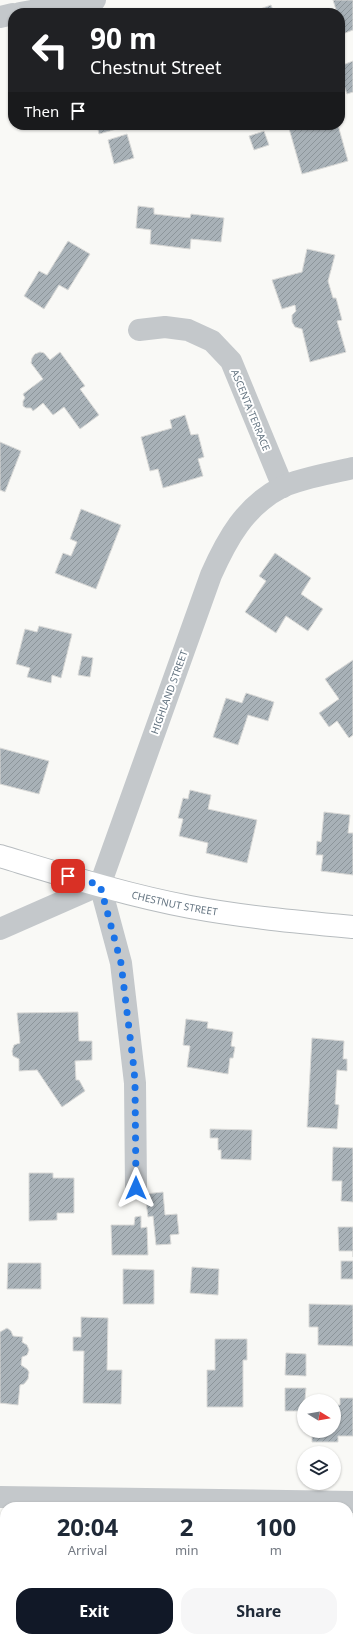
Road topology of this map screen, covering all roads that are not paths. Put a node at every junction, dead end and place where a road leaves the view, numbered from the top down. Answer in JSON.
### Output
{"nodes":[{"id":1,"x":95,"y":0,"type":"edge"},
{"id":2,"x":49,"y":8,"type":"edge"},
{"id":3,"x":139,"y":330,"type":"dead end"},
{"id":4,"x":353,"y":468,"type":"edge"},
{"id":5,"x":283,"y":487,"type":"junction"},
{"id":6,"x":0,"y":856,"type":"edge"},
{"id":7,"x":100,"y":885,"type":"junction"},
{"id":8,"x":353,"y":927,"type":"edge"},
{"id":9,"x":0,"y":929,"type":"edge"},
{"id":10,"x":136,"y":1188,"type":"dead end"},
{"id":11,"x":0,"y":1497,"type":"edge"},
{"id":12,"x":51,"y":1502,"type":"edge"}],
"edges":[{"from":1,"to":2,"type":"street"},
{"from":3,"to":5,"type":"street","name":"ASCENTA TERRACE"},
{"from":4,"to":5,"type":"street","name":"HIGHLAND STREET"},
{"from":5,"to":7,"type":"street","name":"HIGHLAND STREET"},
{"from":6,"to":7,"type":"main road","name":"CHESTNUT STREET"},
{"from":7,"to":8,"type":"main road","name":"CHESTNUT STREET"},
{"from":7,"to":9,"type":"street"},
{"from":7,"to":10,"type":"street"},
{"from":11,"to":12,"type":"street"}]}
